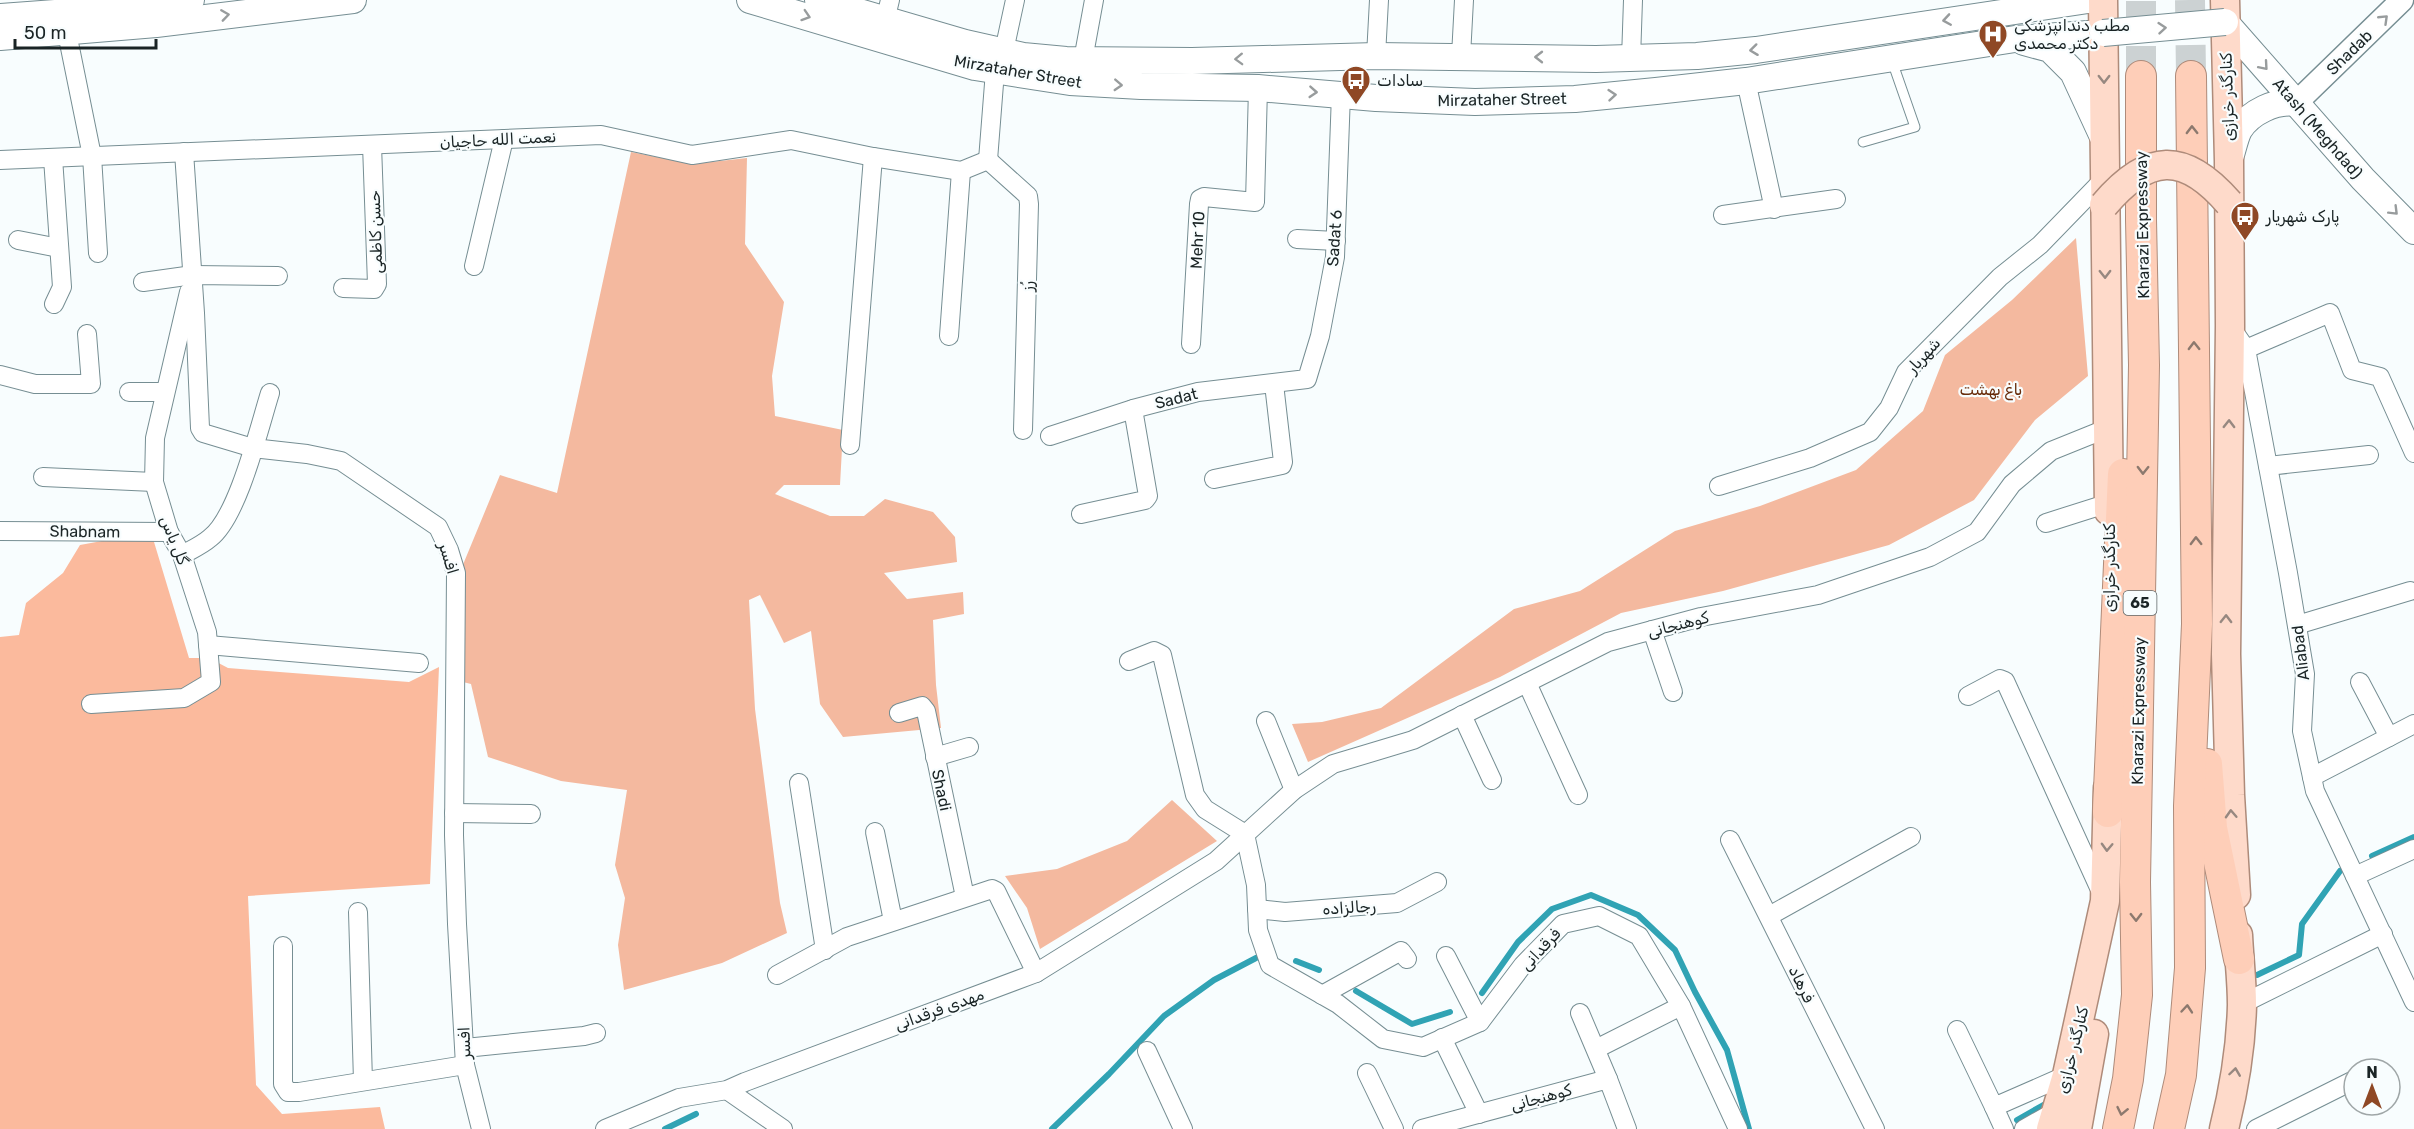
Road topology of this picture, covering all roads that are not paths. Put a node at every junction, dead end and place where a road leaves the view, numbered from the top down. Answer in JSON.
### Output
{"nodes":[{"id":1,"x":191,"y":0,"type":"edge"},
{"id":2,"x":354,"y":0,"type":"edge"},
{"id":3,"x":750,"y":0,"type":"edge"},
{"id":4,"x":819,"y":0,"type":"edge"},
{"id":5,"x":1015,"y":0,"type":"edge"},
{"id":6,"x":1094,"y":0,"type":"edge"},
{"id":7,"x":1379,"y":0,"type":"edge"},
{"id":8,"x":1464,"y":0,"type":"edge"},
{"id":9,"x":1633,"y":0,"type":"edge"},
{"id":10,"x":2030,"y":0,"type":"edge"},
{"id":11,"x":2088,"y":0,"type":"edge"},
{"id":12,"x":2103,"y":0,"type":"edge"},
{"id":13,"x":2402,"y":0,"type":"edge"},
{"id":14,"x":94,"y":5,"type":"edge"},
{"id":15,"x":887,"y":10,"type":"edge"},
{"id":16,"x":1994,"y":10,"type":"junction"},
{"id":17,"x":2232,"y":15,"type":"edge"},
{"id":18,"x":0,"y":17,"type":"edge"},
{"id":19,"x":67,"y":33,"type":"junction"},
{"id":20,"x":2103,"y":33,"type":"junction"},
{"id":21,"x":0,"y":37,"type":"edge"},
{"id":22,"x":2015,"y":39,"type":"junction"},
{"id":23,"x":1376,"y":56,"type":"junction"},
{"id":24,"x":1461,"y":56,"type":"junction"},
{"id":25,"x":1572,"y":57,"type":"junction"},
{"id":26,"x":1631,"y":59,"type":"junction"},
{"id":27,"x":1891,"y":59,"type":"junction"},
{"id":28,"x":1083,"y":60,"type":"junction"},
{"id":29,"x":999,"y":61,"type":"junction"},
{"id":30,"x":2141,"y":76,"type":"tunnel mouth"},
{"id":31,"x":2191,"y":76,"type":"tunnel mouth"},
{"id":32,"x":1746,"y":81,"type":"junction"},
{"id":33,"x":1258,"y":88,"type":"junction"},
{"id":34,"x":1341,"y":94,"type":"junction"},
{"id":35,"x":1376,"y":98,"type":"junction"},
{"id":36,"x":1575,"y":99,"type":"junction"},
{"id":37,"x":2296,"y":103,"type":"junction"},
{"id":38,"x":504,"y":139,"type":"junction"},
{"id":39,"x":2104,"y":139,"type":"junction"},
{"id":40,"x":1863,"y":142,"type":"dead end"},
{"id":41,"x":372,"y":145,"type":"junction"},
{"id":42,"x":184,"y":152,"type":"junction"},
{"id":43,"x":92,"y":156,"type":"junction"},
{"id":44,"x":873,"y":157,"type":"junction"},
{"id":45,"x":53,"y":158,"type":"junction"},
{"id":46,"x":0,"y":160,"type":"edge"},
{"id":47,"x":988,"y":160,"type":"junction"},
{"id":48,"x":2229,"y":161,"type":"junction"},
{"id":49,"x":961,"y":171,"type":"junction"},
{"id":50,"x":2105,"y":191,"type":"junction"},
{"id":51,"x":2141,"y":196,"type":"junction"},
{"id":52,"x":1836,"y":200,"type":"dead end"},
{"id":53,"x":2229,"y":203,"type":"junction"},
{"id":54,"x":1774,"y":208,"type":"junction"},
{"id":55,"x":1723,"y":215,"type":"dead end"},
{"id":56,"x":2414,"y":231,"type":"edge"},
{"id":57,"x":1297,"y":238,"type":"dead end"},
{"id":58,"x":18,"y":240,"type":"dead end"},
{"id":59,"x":1336,"y":241,"type":"junction"},
{"id":60,"x":60,"y":248,"type":"junction"},
{"id":61,"x":98,"y":253,"type":"dead end"},
{"id":62,"x":474,"y":266,"type":"dead end"},
{"id":63,"x":193,"y":276,"type":"junction"},
{"id":64,"x":278,"y":276,"type":"dead end"},
{"id":65,"x":143,"y":282,"type":"dead end"},
{"id":66,"x":343,"y":288,"type":"dead end"},
{"id":67,"x":54,"y":304,"type":"dead end"},
{"id":68,"x":87,"y":334,"type":"dead end"},
{"id":69,"x":949,"y":336,"type":"dead end"},
{"id":70,"x":2238,"y":337,"type":"junction"},
{"id":71,"x":1191,"y":344,"type":"dead end"},
{"id":72,"x":0,"y":375,"type":"edge"},
{"id":73,"x":1307,"y":379,"type":"joint"},
{"id":74,"x":1274,"y":384,"type":"junction"},
{"id":75,"x":129,"y":392,"type":"dead end"},
{"id":76,"x":164,"y":392,"type":"junction"},
{"id":77,"x":270,"y":393,"type":"dead end"},
{"id":78,"x":1133,"y":409,"type":"junction"},
{"id":79,"x":2406,"y":414,"type":"edge"},
{"id":80,"x":2108,"y":428,"type":"junction"},
{"id":81,"x":1023,"y":430,"type":"dead end"},
{"id":82,"x":1050,"y":436,"type":"dead end"},
{"id":83,"x":850,"y":445,"type":"dead end"},
{"id":84,"x":253,"y":448,"type":"junction"},
{"id":85,"x":2414,"y":453,"type":"edge"},
{"id":86,"x":2369,"y":455,"type":"dead end"},
{"id":87,"x":2268,"y":466,"type":"junction"},
{"id":88,"x":43,"y":477,"type":"dead end"},
{"id":89,"x":1215,"y":479,"type":"dead end"},
{"id":90,"x":154,"y":482,"type":"junction"},
{"id":91,"x":1719,"y":486,"type":"dead end"},
{"id":92,"x":2109,"y":503,"type":"junction"},
{"id":93,"x":1081,"y":514,"type":"dead end"},
{"id":94,"x":2046,"y":523,"type":"dead end"},
{"id":95,"x":0,"y":531,"type":"edge"},
{"id":96,"x":169,"y":532,"type":"junction"},
{"id":97,"x":182,"y":555,"type":"junction"},
{"id":98,"x":2410,"y":591,"type":"dead end"},
{"id":99,"x":2197,"y":624,"type":"junction"},
{"id":100,"x":2297,"y":625,"type":"junction"},
{"id":101,"x":1652,"y":630,"type":"junction"},
{"id":102,"x":208,"y":645,"type":"junction"},
{"id":103,"x":1129,"y":661,"type":"dead end"},
{"id":104,"x":419,"y":663,"type":"dead end"},
{"id":105,"x":2360,"y":682,"type":"dead end"},
{"id":106,"x":1527,"y":683,"type":"junction"},
{"id":107,"x":1673,"y":692,"type":"dead end"},
{"id":108,"x":1968,"y":696,"type":"dead end"},
{"id":109,"x":91,"y":704,"type":"dead end"},
{"id":110,"x":899,"y":713,"type":"dead end"},
{"id":111,"x":1462,"y":715,"type":"junction"},
{"id":112,"x":1266,"y":721,"type":"dead end"},
{"id":113,"x":2414,"y":724,"type":"edge"},
{"id":114,"x":2389,"y":737,"type":"junction"},
{"id":115,"x":969,"y":747,"type":"dead end"},
{"id":116,"x":935,"y":757,"type":"junction"},
{"id":117,"x":2312,"y":777,"type":"junction"},
{"id":118,"x":1492,"y":780,"type":"dead end"},
{"id":119,"x":799,"y":783,"type":"dead end"},
{"id":120,"x":1294,"y":790,"type":"junction"},
{"id":121,"x":1578,"y":795,"type":"dead end"},
{"id":122,"x":2108,"y":812,"type":"junction"},
{"id":123,"x":454,"y":813,"type":"junction"},
{"id":124,"x":531,"y":814,"type":"dead end"},
{"id":125,"x":875,"y":832,"type":"dead end"},
{"id":126,"x":1245,"y":834,"type":"junction"},
{"id":127,"x":1911,"y":837,"type":"dead end"},
{"id":128,"x":1730,"y":840,"type":"dead end"},
{"id":129,"x":2414,"y":849,"type":"edge"},
{"id":130,"x":2355,"y":876,"type":"junction"},
{"id":131,"x":1437,"y":882,"type":"dead end"},
{"id":132,"x":965,"y":897,"type":"junction"},
{"id":133,"x":2105,"y":901,"type":"junction"},
{"id":134,"x":1257,"y":909,"type":"junction"},
{"id":135,"x":358,"y":912,"type":"dead end"},
{"id":136,"x":1768,"y":916,"type":"junction"},
{"id":137,"x":893,"y":921,"type":"junction"},
{"id":138,"x":2383,"y":934,"type":"junction"},
{"id":139,"x":283,"y":946,"type":"dead end"},
{"id":140,"x":825,"y":950,"type":"junction"},
{"id":141,"x":1446,"y":956,"type":"dead end"},
{"id":142,"x":1407,"y":958,"type":"dead end"},
{"id":143,"x":2239,"y":959,"type":"junction"},
{"id":144,"x":2407,"y":966,"type":"edge"},
{"id":145,"x":1036,"y":973,"type":"junction"},
{"id":146,"x":777,"y":975,"type":"dead end"},
{"id":147,"x":1322,"y":995,"type":"junction"},
{"id":148,"x":2414,"y":1002,"type":"edge"},
{"id":149,"x":2242,"y":1004,"type":"junction"},
{"id":150,"x":1681,"y":1006,"type":"junction"},
{"id":151,"x":1580,"y":1013,"type":"dead end"},
{"id":152,"x":1480,"y":1022,"type":"junction"},
{"id":153,"x":1957,"y":1030,"type":"dead end"},
{"id":154,"x":596,"y":1033,"type":"dead end"},
{"id":155,"x":1442,"y":1038,"type":"junction"},
{"id":156,"x":1596,"y":1049,"type":"junction"},
{"id":157,"x":1147,"y":1051,"type":"dead end"},
{"id":158,"x":465,"y":1057,"type":"junction"},
{"id":159,"x":1367,"y":1073,"type":"dead end"},
{"id":160,"x":2067,"y":1075,"type":"junction"},
{"id":161,"x":1608,"y":1079,"type":"junction"},
{"id":162,"x":363,"y":1081,"type":"junction"},
{"id":163,"x":2342,"y":1086,"type":"edge"},
{"id":164,"x":727,"y":1090,"type":"junction"},
{"id":165,"x":1994,"y":1107,"type":"junction"},
{"id":166,"x":1479,"y":1114,"type":"junction"},
{"id":167,"x":2061,"y":1123,"type":"edge"},
{"id":168,"x":481,"y":1129,"type":"edge"},
{"id":169,"x":605,"y":1129,"type":"edge"},
{"id":170,"x":783,"y":1129,"type":"edge"},
{"id":171,"x":1183,"y":1129,"type":"edge"},
{"id":172,"x":1394,"y":1129,"type":"edge"},
{"id":173,"x":1422,"y":1129,"type":"edge"},
{"id":174,"x":1627,"y":1129,"type":"edge"},
{"id":175,"x":1738,"y":1129,"type":"edge"},
{"id":176,"x":1875,"y":1129,"type":"edge"},
{"id":177,"x":2004,"y":1129,"type":"edge"},
{"id":178,"x":2024,"y":1129,"type":"edge"},
{"id":179,"x":2118,"y":1129,"type":"edge"},
{"id":180,"x":2169,"y":1129,"type":"edge"},
{"id":181,"x":2224,"y":1129,"type":"edge"},
{"id":182,"x":2256,"y":1129,"type":"edge"}],
"edges":[{"from":1,"to":14,"type":"main road"},
{"from":19,"to":2,"type":"main road","one_way":true},
{"from":3,"to":29,"type":"main road","name":"Mirzataher Street","one_way":true},
{"from":4,"to":15,"type":"main road","name":"Mirzataher Street"},
{"from":5,"to":29,"type":"street"},
{"from":6,"to":28,"type":"street"},
{"from":7,"to":23,"type":"street"},
{"from":8,"to":24,"type":"street"},
{"from":9,"to":26,"type":"street"},
{"from":10,"to":16,"type":"main road"},
{"from":11,"to":16,"type":"main road","name":"Mirzataher Street"},
{"from":12,"to":20,"type":"main road","name":"کنارگذر خرازی"},
{"from":37,"to":13,"type":"street","name":"Shadab","one_way":true},
{"from":14,"to":18,"type":"main road"},
{"from":15,"to":29,"type":"main road","name":"Mirzataher Street"},
{"from":16,"to":26,"type":"main road","name":"Mirzataher Street","one_way":true},
{"from":20,"to":17,"type":"main road","name":"Mirzataher Street","one_way":true,"bridge":true},
{"from":17,"to":37,"type":"main road","name":"Atash (Meghdad)","one_way":true},
{"from":17,"to":48,"type":"main road","name":"کنارگذر خرازی"},
{"from":19,"to":21,"type":"main road"},
{"from":19,"to":43,"type":"street"},
{"from":20,"to":22,"type":"main road","name":"Mirzataher Street"},
{"from":20,"to":39,"type":"main road","name":"کنارگذر خرازی","one_way":true},
{"from":22,"to":27,"type":"main road","name":"Mirzataher Street"},
{"from":22,"to":39,"type":"main road"},
{"from":23,"to":24,"type":"main road","name":"Mirzataher Street"},
{"from":23,"to":28,"type":"main road","name":"Mirzataher Street","one_way":true},
{"from":23,"to":35,"type":"main road"},
{"from":25,"to":24,"type":"main road","name":"Mirzataher Street","one_way":true},
{"from":25,"to":26,"type":"main road","name":"Mirzataher Street"},
{"from":25,"to":36,"type":"main road"},
{"from":27,"to":32,"type":"main road","name":"Mirzataher Street"},
{"from":27,"to":40,"type":"lane"},
{"from":28,"to":29,"type":"main road","name":"Mirzataher Street"},
{"from":29,"to":33,"type":"main road","name":"Mirzataher Street","one_way":true},
{"from":29,"to":47,"type":"street"},
{"from":30,"to":51,"type":"highway","name":"Kharazi Expressway","number":"65"},
{"from":99,"to":31,"type":"highway","one_way":true},
{"from":36,"to":32,"type":"main road","name":"Mirzataher Street","one_way":true},
{"from":32,"to":54,"type":"street"},
{"from":33,"to":34,"type":"main road","name":"Mirzataher Street","one_way":true},
{"from":33,"to":71,"type":"street","name":"Mehr 10"},
{"from":34,"to":35,"type":"main road","name":"Mirzataher Street"},
{"from":34,"to":59,"type":"street","name":"Sadat 6"},
{"from":35,"to":36,"type":"main road","name":"Mirzataher Street"},
{"from":37,"to":48,"type":"main road"},
{"from":37,"to":56,"type":"main road","name":"Atash (Meghdad)","one_way":true},
{"from":38,"to":41,"type":"street","name":"نعمت الله حاجیان"},
{"from":38,"to":44,"type":"street","name":"نعمت الله حاجیان"},
{"from":38,"to":62,"type":"street"},
{"from":39,"to":50,"type":"main road","name":"کنارگذر خرازی"},
{"from":41,"to":42,"type":"street","name":"نعمت الله حاجیان"},
{"from":41,"to":66,"type":"street","name":"حسن کاظمی"},
{"from":42,"to":43,"type":"street","name":"نعمت الله حاجیان"},
{"from":42,"to":63,"type":"street","name":"افسر"},
{"from":43,"to":45,"type":"street","name":"نعمت الله حاجیان"},
{"from":43,"to":61,"type":"street"},
{"from":44,"to":49,"type":"street","name":"نعمت الله حاجیان"},
{"from":44,"to":83,"type":"street"},
{"from":45,"to":46,"type":"street","name":"نعمت الله حاجیان"},
{"from":45,"to":60,"type":"street"},
{"from":47,"to":49,"type":"street"},
{"from":47,"to":81,"type":"street","name":"رُز"},
{"from":48,"to":53,"type":"main road","name":"کنارگذر خرازی"},
{"from":49,"to":69,"type":"street"},
{"from":50,"to":53,"type":"main road","bridge":true},
{"from":50,"to":80,"type":"main road","name":"کنارگذر خرازی","one_way":true},
{"from":50,"to":91,"type":"street","name":"شهریار"},
{"from":51,"to":122,"type":"highway"},
{"from":51,"to":179,"type":"highway","name":"Kharazi Expressway","number":"65","one_way":true},
{"from":52,"to":54,"type":"street"},
{"from":53,"to":70,"type":"main road","name":"کنارگذر خرازی"},
{"from":54,"to":55,"type":"street"},
{"from":57,"to":59,"type":"street"},
{"from":58,"to":60,"type":"street"},
{"from":59,"to":73,"type":"street","name":"Sadat 6"},
{"from":60,"to":67,"type":"street"},
{"from":63,"to":64,"type":"street"},
{"from":63,"to":65,"type":"street"},
{"from":63,"to":76,"type":"street","name":"گل یاس"},
{"from":63,"to":84,"type":"street","name":"افسر"},
{"from":68,"to":72,"type":"street"},
{"from":70,"to":79,"type":"street"},
{"from":70,"to":87,"type":"street","name":"Aliabad"},
{"from":143,"to":70,"type":"main road","name":"کنارگذر خرازی","one_way":true},
{"from":73,"to":74,"type":"street","name":"Sadat"},
{"from":74,"to":78,"type":"street","name":"Sadat"},
{"from":74,"to":89,"type":"street"},
{"from":75,"to":76,"type":"street"},
{"from":76,"to":90,"type":"street","name":"گل یاس"},
{"from":77,"to":84,"type":"street"},
{"from":78,"to":82,"type":"street","name":"Sadat"},
{"from":78,"to":93,"type":"street"},
{"from":79,"to":85,"type":"street"},
{"from":80,"to":92,"type":"main road","name":"کنارگذر خرازی"},
{"from":80,"to":101,"type":"street","name":"کوهنجانی"},
{"from":84,"to":97,"type":"street"},
{"from":84,"to":123,"type":"street","name":"افسر"},
{"from":86,"to":87,"type":"street"},
{"from":87,"to":100,"type":"street","name":"Aliabad"},
{"from":88,"to":90,"type":"street"},
{"from":90,"to":96,"type":"street","name":"گل یاس"},
{"from":92,"to":94,"type":"street"},
{"from":92,"to":122,"type":"main road","name":"کنارگذر خرازی"},
{"from":95,"to":96,"type":"street","name":"Shabnam"},
{"from":96,"to":97,"type":"street","name":"گل یاس"},
{"from":97,"to":102,"type":"street","name":"گل یاس"},
{"from":98,"to":100,"type":"street"},
{"from":99,"to":143,"type":"highway"},
{"from":180,"to":99,"type":"highway","one_way":true},
{"from":100,"to":117,"type":"street","name":"Aliabad"},
{"from":101,"to":106,"type":"street","name":"کوهنجانی"},
{"from":101,"to":107,"type":"street"},
{"from":102,"to":104,"type":"street"},
{"from":102,"to":109,"type":"street","name":"گل یاس"},
{"from":103,"to":126,"type":"street"},
{"from":105,"to":114,"type":"street"},
{"from":106,"to":111,"type":"street","name":"کوهنجانی"},
{"from":106,"to":121,"type":"street"},
{"from":108,"to":133,"type":"street"},
{"from":110,"to":116,"type":"street","name":"Shadi"},
{"from":111,"to":118,"type":"street"},
{"from":111,"to":120,"type":"street","name":"کوهنجانی"},
{"from":112,"to":120,"type":"street"},
{"from":113,"to":114,"type":"street"},
{"from":114,"to":117,"type":"street"},
{"from":115,"to":116,"type":"street"},
{"from":116,"to":132,"type":"street","name":"Shadi"},
{"from":117,"to":130,"type":"street","name":"Aliabad"},
{"from":119,"to":140,"type":"street"},
{"from":120,"to":126,"type":"street","name":"کوهنجانی"},
{"from":122,"to":133,"type":"main road","name":"کنارگذر خرازی","one_way":true},
{"from":123,"to":124,"type":"street"},
{"from":123,"to":158,"type":"street","name":"افسر"},
{"from":125,"to":137,"type":"street"},
{"from":126,"to":134,"type":"street"},
{"from":126,"to":145,"type":"street","name":"مهدی فرقدانی"},
{"from":127,"to":136,"type":"street"},
{"from":128,"to":136,"type":"street","name":"فرهاد"},
{"from":129,"to":130,"type":"street"},
{"from":130,"to":138,"type":"street","name":"Aliabad"},
{"from":131,"to":134,"type":"street","name":"رجالزاده"},
{"from":132,"to":137,"type":"street"},
{"from":132,"to":145,"type":"street"},
{"from":133,"to":160,"type":"main road","name":"کنارگذر خرازی"},
{"from":133,"to":167,"type":"main road"},
{"from":134,"to":147,"type":"street"},
{"from":135,"to":162,"type":"street"},
{"from":136,"to":176,"type":"street","name":"فرهاد"},
{"from":137,"to":140,"type":"street"},
{"from":138,"to":144,"type":"street","name":"Aliabad"},
{"from":138,"to":149,"type":"street"},
{"from":139,"to":162,"type":"street"},
{"from":140,"to":146,"type":"street"},
{"from":141,"to":152,"type":"street"},
{"from":142,"to":147,"type":"street"},
{"from":143,"to":149,"type":"main road","name":"کنارگذر خرازی"},
{"from":144,"to":148,"type":"street","name":"Aliabad"},
{"from":145,"to":164,"type":"street","name":"مهدی فرقدانی"},
{"from":147,"to":155,"type":"street"},
{"from":181,"to":149,"type":"main road","name":"کنارگذر خرازی","one_way":true},
{"from":150,"to":152,"type":"street","name":"فرقدانی"},
{"from":150,"to":156,"type":"street"},
{"from":150,"to":175,"type":"street","name":"فرقدانی"},
{"from":151,"to":156,"type":"street"},
{"from":152,"to":155,"type":"street"},
{"from":153,"to":165,"type":"street"},
{"from":154,"to":158,"type":"street"},
{"from":155,"to":166,"type":"street"},
{"from":156,"to":161,"type":"street"},
{"from":157,"to":171,"type":"street"},
{"from":158,"to":162,"type":"street"},
{"from":158,"to":168,"type":"street","name":"افسر"},
{"from":159,"to":172,"type":"street"},
{"from":160,"to":165,"type":"street"},
{"from":160,"to":167,"type":"main road","name":"کنارگذر خرازی"},
{"from":161,"to":166,"type":"street","name":"کوهنجانی"},
{"from":161,"to":174,"type":"street"},
{"from":163,"to":182,"type":"street"},
{"from":164,"to":169,"type":"street","name":"مهدی فرقدانی"},
{"from":164,"to":170,"type":"street"},
{"from":165,"to":177,"type":"street"},
{"from":166,"to":173,"type":"street","name":"کوهنجانی"},
{"from":167,"to":178,"type":"street"}]}
